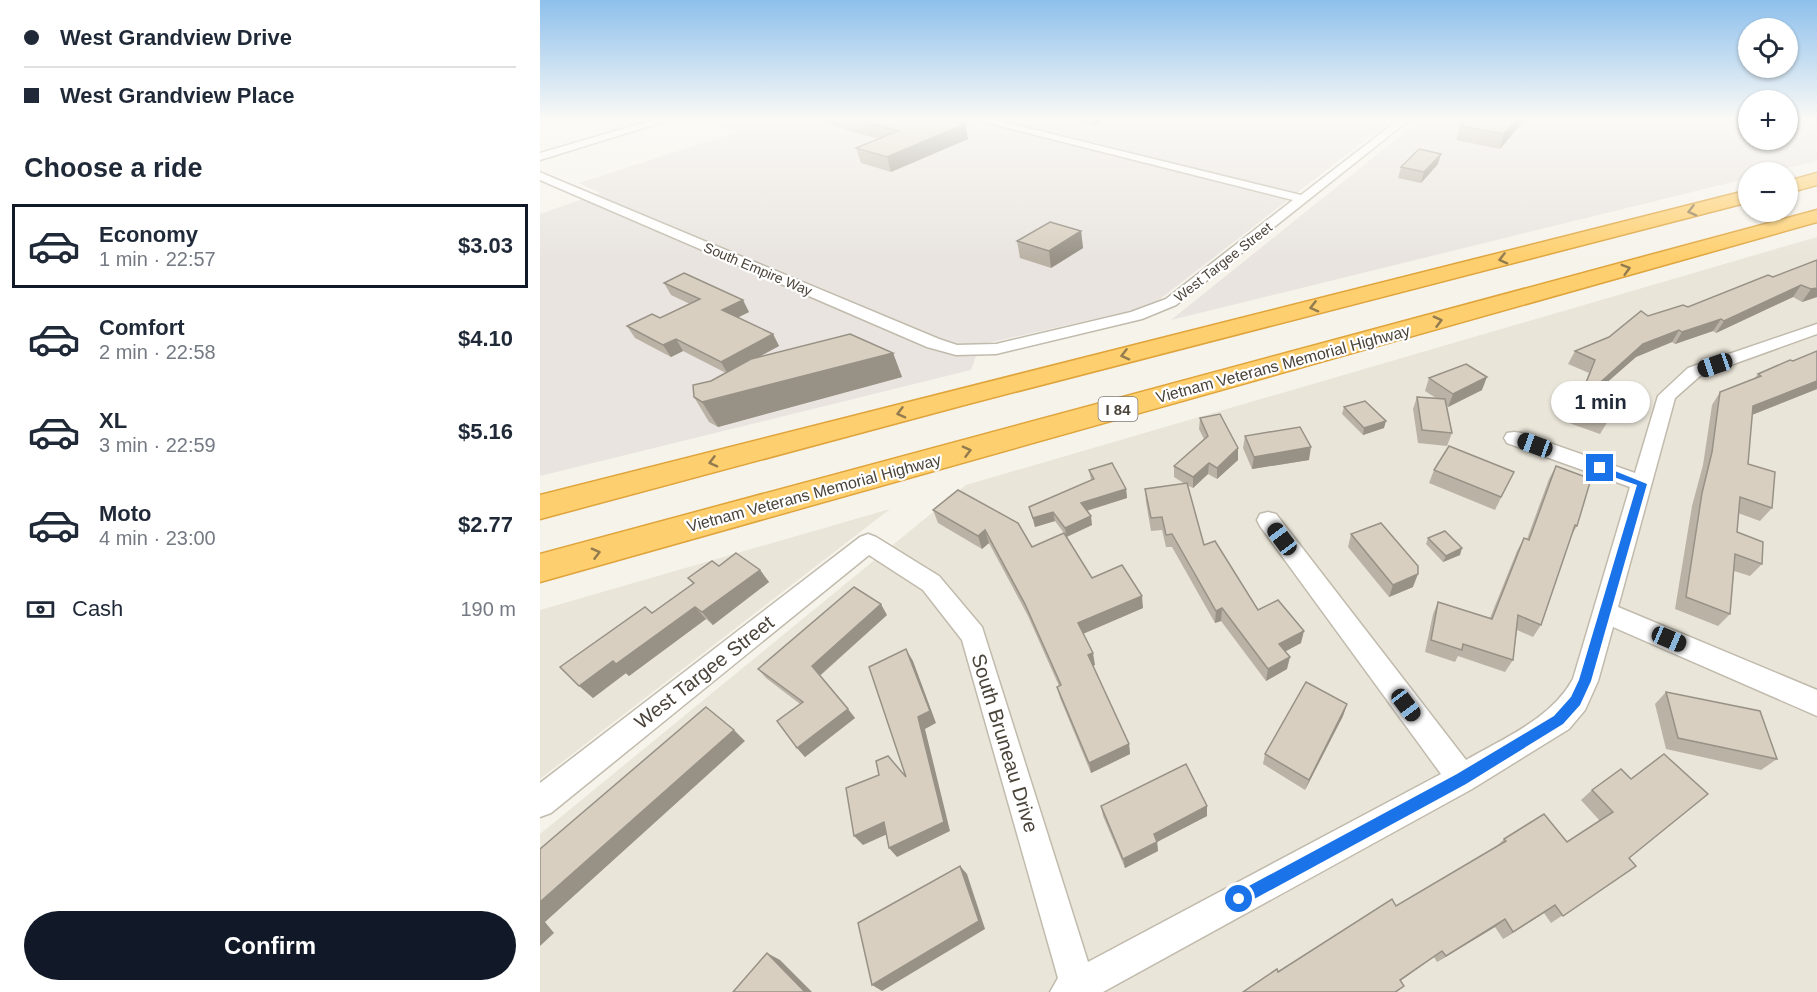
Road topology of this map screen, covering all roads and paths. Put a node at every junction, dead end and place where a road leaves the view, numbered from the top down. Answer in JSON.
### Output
{"nodes":[{"id":1,"x":1170,"y":166,"type":"edge"},
{"id":2,"x":1345,"y":166,"type":"edge"},
{"id":3,"x":540,"y":176,"type":"edge"},
{"id":4,"x":1817,"y":179,"type":"edge"},
{"id":5,"x":1798,"y":184,"type":"edge"},
{"id":6,"x":1303,"y":199,"type":"junction"},
{"id":7,"x":1738,"y":199,"type":"edge"},
{"id":8,"x":1817,"y":216,"type":"edge"},
{"id":9,"x":1817,"y":329,"type":"edge"},
{"id":10,"x":978,"y":351,"type":"joint"},
{"id":11,"x":1514,"y":438,"type":"dead end"},
{"id":12,"x":1643,"y":484,"type":"junction"},
{"id":13,"x":540,"y":507,"type":"edge"},
{"id":14,"x":1268,"y":520,"type":"dead end"},
{"id":15,"x":868,"y":543,"type":"joint"},
{"id":16,"x":540,"y":568,"type":"edge"},
{"id":17,"x":1605,"y":612,"type":"junction"},
{"id":18,"x":1817,"y":703,"type":"edge"},
{"id":19,"x":1462,"y":779,"type":"junction"},
{"id":20,"x":540,"y":802,"type":"edge"},
{"id":21,"x":1073,"y":989,"type":"edge"}],
"edges":[{"from":1,"to":6,"type":"street"},
{"from":2,"to":6,"type":"street","name":"West Targee Street"},
{"from":3,"to":10,"type":"street","name":"South Empire Way"},
{"from":4,"to":5,"type":"highway"},
{"from":6,"to":10,"type":"street","name":"West Targee Street"},
{"from":7,"to":13,"type":"highway","one_way":true},
{"from":16,"to":8,"type":"highway","name":"Vietnam Veterans Memorial Highway","number":"I 84","one_way":true},
{"from":9,"to":12,"type":"street"},
{"from":11,"to":12,"type":"street"},
{"from":12,"to":17,"type":"street"},
{"from":14,"to":19,"type":"street"},
{"from":15,"to":20,"type":"street","name":"West Targee Street"},
{"from":15,"to":21,"type":"street","name":"South Bruneau Drive"},
{"from":17,"to":18,"type":"street"},
{"from":17,"to":19,"type":"street"},
{"from":19,"to":21,"type":"street"}]}
